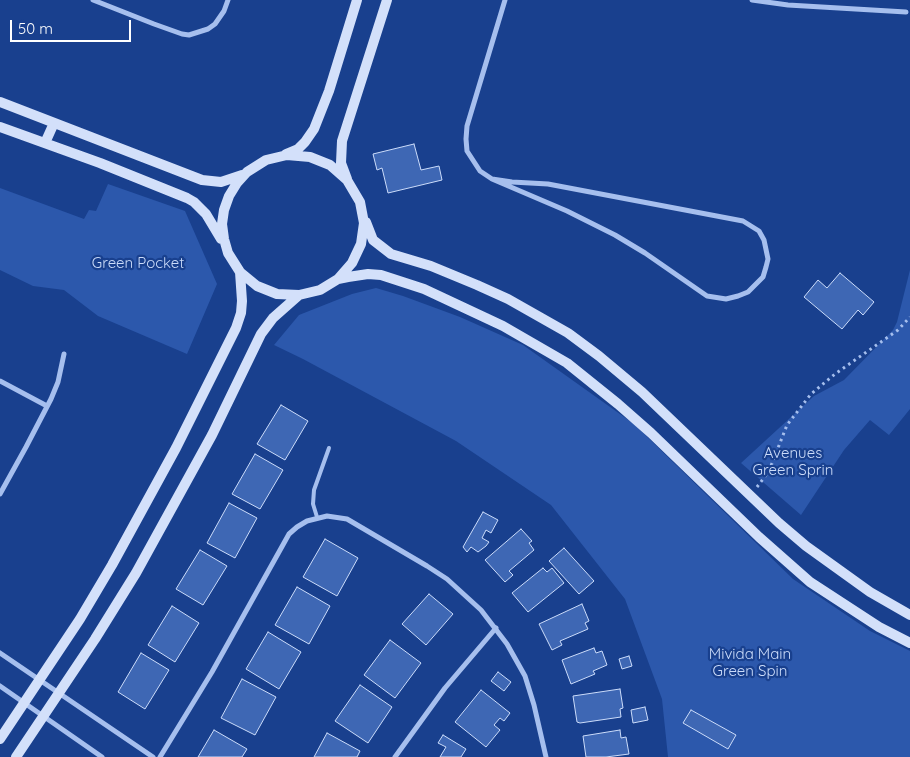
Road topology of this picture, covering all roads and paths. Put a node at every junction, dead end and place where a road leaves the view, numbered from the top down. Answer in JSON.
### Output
{"nodes":[{"id":1,"x":93,"y":0,"type":"edge"},
{"id":2,"x":228,"y":0,"type":"edge"},
{"id":3,"x":357,"y":0,"type":"edge"},
{"id":4,"x":388,"y":0,"type":"edge"},
{"id":5,"x":505,"y":0,"type":"edge"},
{"id":6,"x":752,"y":0,"type":"edge"},
{"id":7,"x":906,"y":12,"type":"dead end"},
{"id":8,"x":0,"y":102,"type":"edge"},
{"id":9,"x":54,"y":123,"type":"junction"},
{"id":10,"x":0,"y":127,"type":"edge"},
{"id":11,"x":44,"y":143,"type":"junction"},
{"id":12,"x":266,"y":160,"type":"junction"},
{"id":13,"x":247,"y":172,"type":"junction"},
{"id":14,"x":492,"y":179,"type":"junction"},
{"id":15,"x":347,"y":180,"type":"junction"},
{"id":16,"x":360,"y":202,"type":"junction"},
{"id":17,"x":228,"y":253,"type":"junction"},
{"id":18,"x":240,"y":272,"type":"junction"},
{"id":19,"x":338,"y":279,"type":"junction"},
{"id":20,"x":299,"y":295,"type":"junction"},
{"id":21,"x":910,"y":317,"type":"edge"},
{"id":22,"x":64,"y":354,"type":"dead end"},
{"id":23,"x":0,"y":381,"type":"edge"},
{"id":24,"x":47,"y":406,"type":"junction"},
{"id":25,"x":329,"y":448,"type":"dead end"},
{"id":26,"x":0,"y":494,"type":"edge"},
{"id":27,"x":750,"y":496,"type":"junction"},
{"id":28,"x":317,"y":518,"type":"junction"},
{"id":29,"x":910,"y":615,"type":"edge"},
{"id":30,"x":496,"y":628,"type":"junction"},
{"id":31,"x":910,"y":643,"type":"edge"},
{"id":32,"x":0,"y":653,"type":"edge"},
{"id":33,"x":40,"y":680,"type":"junction"},
{"id":34,"x":0,"y":686,"type":"edge"},
{"id":35,"x":59,"y":693,"type":"junction"},
{"id":36,"x":24,"y":703,"type":"junction"},
{"id":37,"x":43,"y":717,"type":"junction"},
{"id":38,"x":0,"y":739,"type":"edge"},
{"id":39,"x":16,"y":757,"type":"edge"},
{"id":40,"x":102,"y":757,"type":"edge"},
{"id":41,"x":153,"y":757,"type":"edge"},
{"id":42,"x":160,"y":757,"type":"edge"},
{"id":43,"x":395,"y":757,"type":"edge"},
{"id":44,"x":546,"y":757,"type":"edge"}],
"edges":[{"from":1,"to":2,"type":"street"},
{"from":3,"to":12,"type":"street"},
{"from":4,"to":15,"type":"street"},
{"from":5,"to":14,"type":"street"},
{"from":6,"to":7,"type":"street"},
{"from":8,"to":9,"type":"street"},
{"from":9,"to":11,"type":"street"},
{"from":9,"to":13,"type":"street"},
{"from":10,"to":11,"type":"street"},
{"from":11,"to":17,"type":"street"},
{"from":12,"to":13,"type":"street"},
{"from":12,"to":15,"type":"street"},
{"from":13,"to":17,"type":"street"},
{"from":14,"to":14,"type":"street"},
{"from":15,"to":16,"type":"street"},
{"from":16,"to":19,"type":"street"},
{"from":16,"to":27,"type":"street"},
{"from":17,"to":18,"type":"street"},
{"from":18,"to":20,"type":"street"},
{"from":18,"to":33,"type":"street"},
{"from":19,"to":20,"type":"street"},
{"from":19,"to":31,"type":"street"},
{"from":20,"to":35,"type":"street"},
{"from":21,"to":27,"type":"path"},
{"from":22,"to":24,"type":"street"},
{"from":23,"to":24,"type":"street"},
{"from":24,"to":26,"type":"street"},
{"from":25,"to":28,"type":"lane"},
{"from":27,"to":29,"type":"street"},
{"from":28,"to":30,"type":"street"},
{"from":28,"to":42,"type":"street"},
{"from":30,"to":43,"type":"street"},
{"from":30,"to":44,"type":"street"},
{"from":32,"to":33,"type":"street"},
{"from":33,"to":35,"type":"street"},
{"from":33,"to":36,"type":"street"},
{"from":34,"to":36,"type":"street"},
{"from":35,"to":37,"type":"street"},
{"from":35,"to":41,"type":"street"},
{"from":36,"to":37,"type":"street"},
{"from":36,"to":38,"type":"street"},
{"from":37,"to":39,"type":"street"},
{"from":37,"to":40,"type":"street"}]}
